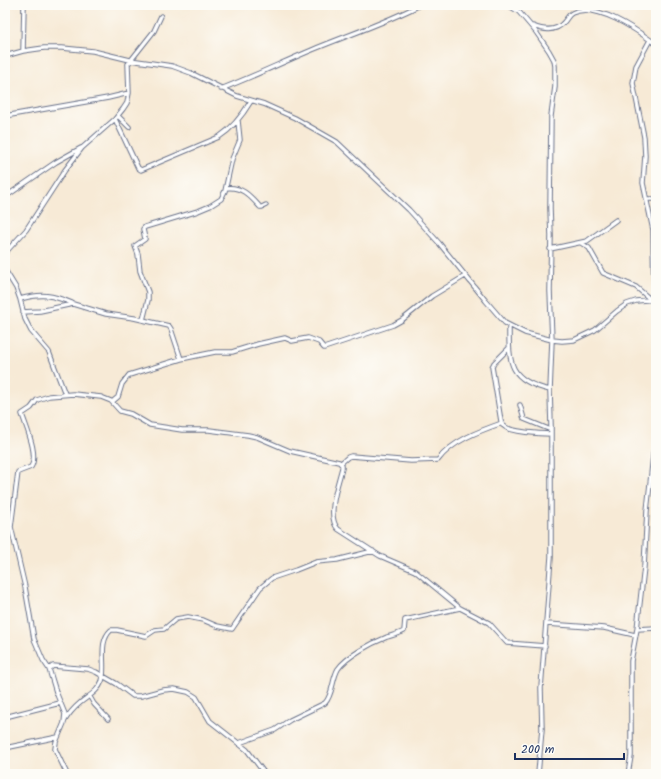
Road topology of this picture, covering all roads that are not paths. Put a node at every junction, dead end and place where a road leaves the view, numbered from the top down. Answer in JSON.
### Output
{"nodes":[{"id":1,"x":24,"y":5,"type":"edge"},
{"id":2,"x":420,"y":5,"type":"edge"},
{"id":3,"x":508,"y":5,"type":"edge"},
{"id":4,"x":161,"y":16,"type":"dead end"},
{"id":5,"x":532,"y":26,"type":"junction"},
{"id":6,"x":650,"y":40,"type":"junction"},
{"id":7,"x":656,"y":44,"type":"edge"},
{"id":8,"x":23,"y":51,"type":"junction"},
{"id":9,"x":5,"y":56,"type":"edge"},
{"id":10,"x":130,"y":60,"type":"junction"},
{"id":11,"x":221,"y":89,"type":"junction"},
{"id":12,"x":129,"y":93,"type":"junction"},
{"id":13,"x":251,"y":101,"type":"junction"},
{"id":14,"x":5,"y":116,"type":"edge"},
{"id":15,"x":117,"y":117,"type":"junction"},
{"id":16,"x":238,"y":121,"type":"junction"},
{"id":17,"x":129,"y":127,"type":"dead end"},
{"id":18,"x":82,"y":148,"type":"junction"},
{"id":19,"x":226,"y":188,"type":"junction"},
{"id":20,"x":5,"y":197,"type":"edge"},
{"id":21,"x":647,"y":199,"type":"junction"},
{"id":22,"x":656,"y":199,"type":"edge"},
{"id":23,"x":266,"y":205,"type":"dead end"},
{"id":24,"x":616,"y":220,"type":"dead end"},
{"id":25,"x":581,"y":243,"type":"junction"},
{"id":26,"x":550,"y":249,"type":"junction"},
{"id":27,"x":5,"y":253,"type":"edge"},
{"id":28,"x":5,"y":270,"type":"edge"},
{"id":29,"x":465,"y":276,"type":"junction"},
{"id":30,"x":20,"y":299,"type":"junction"},
{"id":31,"x":653,"y":299,"type":"edge"},
{"id":32,"x":73,"y":304,"type":"junction"},
{"id":33,"x":23,"y":312,"type":"junction"},
{"id":34,"x":656,"y":312,"type":"edge"},
{"id":35,"x":143,"y":320,"type":"junction"},
{"id":36,"x":509,"y":325,"type":"junction"},
{"id":37,"x":552,"y":340,"type":"junction"},
{"id":38,"x":509,"y":348,"type":"junction"},
{"id":39,"x":181,"y":359,"type":"junction"},
{"id":40,"x":550,"y":390,"type":"junction"},
{"id":41,"x":65,"y":394,"type":"junction"},
{"id":42,"x":112,"y":402,"type":"junction"},
{"id":43,"x":520,"y":405,"type":"dead end"},
{"id":44,"x":502,"y":423,"type":"junction"},
{"id":45,"x":656,"y":429,"type":"edge"},
{"id":46,"x":551,"y":432,"type":"junction"},
{"id":47,"x":655,"y":439,"type":"edge"},
{"id":48,"x":341,"y":464,"type":"junction"},
{"id":49,"x":373,"y":551,"type":"junction"},
{"id":50,"x":460,"y":608,"type":"junction"},
{"id":51,"x":547,"y":624,"type":"junction"},
{"id":52,"x":656,"y":628,"type":"edge"},
{"id":53,"x":637,"y":629,"type":"junction"},
{"id":54,"x":635,"y":635,"type":"junction"},
{"id":55,"x":545,"y":646,"type":"junction"},
{"id":56,"x":49,"y":669,"type":"junction"},
{"id":57,"x":103,"y":675,"type":"junction"},
{"id":58,"x":90,"y":696,"type":"junction"},
{"id":59,"x":60,"y":703,"type":"junction"},
{"id":60,"x":5,"y":717,"type":"edge"},
{"id":61,"x":108,"y":719,"type":"dead end"},
{"id":62,"x":64,"y":723,"type":"junction"},
{"id":63,"x":58,"y":737,"type":"junction"},
{"id":64,"x":239,"y":743,"type":"junction"},
{"id":65,"x":5,"y":748,"type":"edge"},
{"id":66,"x":67,"y":774,"type":"edge"},
{"id":67,"x":264,"y":774,"type":"edge"},
{"id":68,"x":538,"y":774,"type":"edge"},
{"id":69,"x":628,"y":774,"type":"edge"}],
"edges":[{"from":1,"to":8,"type":"street"},
{"from":2,"to":11,"type":"street"},
{"from":3,"to":5,"type":"street"},
{"from":4,"to":10,"type":"street"},
{"from":5,"to":6,"type":"street"},
{"from":5,"to":26,"type":"street"},
{"from":6,"to":7,"type":"street"},
{"from":6,"to":21,"type":"street"},
{"from":8,"to":9,"type":"street"},
{"from":8,"to":10,"type":"street"},
{"from":10,"to":11,"type":"street"},
{"from":10,"to":12,"type":"street"},
{"from":11,"to":13,"type":"street"},
{"from":12,"to":14,"type":"street"},
{"from":12,"to":15,"type":"street"},
{"from":13,"to":16,"type":"street"},
{"from":13,"to":29,"type":"street"},
{"from":15,"to":16,"type":"street"},
{"from":15,"to":17,"type":"street"},
{"from":15,"to":18,"type":"street"},
{"from":16,"to":19,"type":"street"},
{"from":18,"to":20,"type":"street"},
{"from":18,"to":27,"type":"street"},
{"from":19,"to":23,"type":"street"},
{"from":19,"to":35,"type":"street"},
{"from":21,"to":22,"type":"street"},
{"from":21,"to":31,"type":"street"},
{"from":24,"to":25,"type":"street"},
{"from":25,"to":26,"type":"street"},
{"from":25,"to":31,"type":"street"},
{"from":26,"to":37,"type":"street"},
{"from":28,"to":30,"type":"street"},
{"from":29,"to":36,"type":"street"},
{"from":29,"to":39,"type":"street"},
{"from":30,"to":32,"type":"street"},
{"from":30,"to":33,"type":"street"},
{"from":31,"to":34,"type":"street"},
{"from":31,"to":37,"type":"street"},
{"from":32,"to":33,"type":"street"},
{"from":32,"to":35,"type":"street"},
{"from":33,"to":41,"type":"street"},
{"from":35,"to":39,"type":"street"},
{"from":36,"to":37,"type":"street"},
{"from":36,"to":38,"type":"street"},
{"from":37,"to":40,"type":"street"},
{"from":38,"to":40,"type":"street"},
{"from":38,"to":44,"type":"street"},
{"from":39,"to":42,"type":"street"},
{"from":40,"to":46,"type":"street"},
{"from":41,"to":42,"type":"street"},
{"from":41,"to":56,"type":"street"},
{"from":42,"to":48,"type":"street"},
{"from":43,"to":46,"type":"street"},
{"from":44,"to":46,"type":"street"},
{"from":44,"to":48,"type":"street"},
{"from":45,"to":47,"type":"street"},
{"from":46,"to":51,"type":"street"},
{"from":47,"to":53,"type":"street"},
{"from":48,"to":49,"type":"street"},
{"from":49,"to":50,"type":"street"},
{"from":49,"to":57,"type":"street"},
{"from":50,"to":55,"type":"street"},
{"from":50,"to":64,"type":"street"},
{"from":51,"to":54,"type":"street"},
{"from":51,"to":55,"type":"street"},
{"from":52,"to":53,"type":"street"},
{"from":53,"to":54,"type":"street"},
{"from":54,"to":69,"type":"street"},
{"from":55,"to":68,"type":"street"},
{"from":56,"to":57,"type":"street"},
{"from":56,"to":59,"type":"street"},
{"from":57,"to":58,"type":"street"},
{"from":57,"to":64,"type":"street"},
{"from":58,"to":61,"type":"street"},
{"from":58,"to":62,"type":"street"},
{"from":59,"to":60,"type":"street"},
{"from":59,"to":62,"type":"street"},
{"from":62,"to":63,"type":"street"},
{"from":63,"to":65,"type":"street"},
{"from":63,"to":66,"type":"street"},
{"from":64,"to":67,"type":"street"}]}
